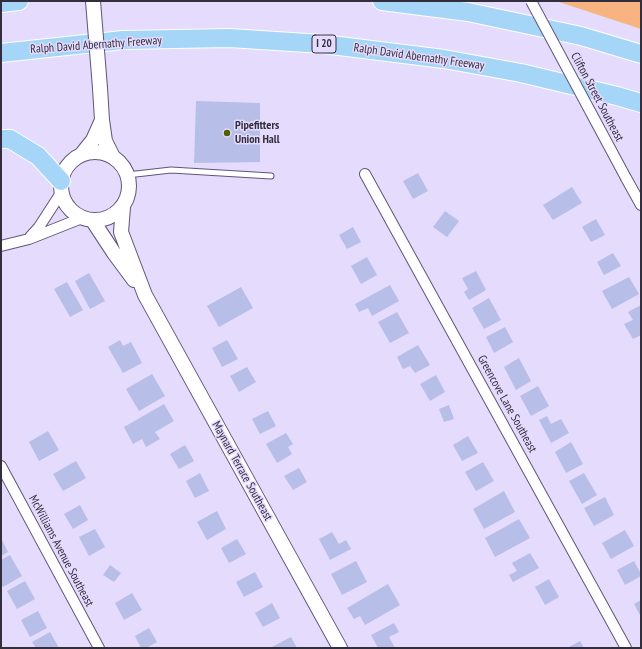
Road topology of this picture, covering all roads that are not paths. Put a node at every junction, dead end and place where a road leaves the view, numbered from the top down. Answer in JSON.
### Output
{"nodes":[{"id":1,"x":19,"y":1,"type":"edge"},
{"id":2,"x":93,"y":1,"type":"edge"},
{"id":3,"x":382,"y":1,"type":"edge"},
{"id":4,"x":531,"y":1,"type":"edge"},
{"id":5,"x":1,"y":3,"type":"edge"},
{"id":6,"x":1,"y":53,"type":"edge"},
{"id":7,"x":641,"y":54,"type":"edge"},
{"id":8,"x":641,"y":103,"type":"edge"},
{"id":9,"x":102,"y":120,"type":"junction"},
{"id":10,"x":1,"y":139,"type":"edge"},
{"id":11,"x":81,"y":155,"type":"junction"},
{"id":12,"x":113,"y":157,"type":"junction"},
{"id":13,"x":365,"y":174,"type":"dead end"},
{"id":14,"x":127,"y":175,"type":"junction"},
{"id":15,"x":271,"y":176,"type":"dead end"},
{"id":16,"x":61,"y":187,"type":"junction"},
{"id":17,"x":641,"y":205,"type":"edge"},
{"id":18,"x":123,"y":206,"type":"junction"},
{"id":19,"x":87,"y":219,"type":"junction"},
{"id":20,"x":29,"y":239,"type":"junction"},
{"id":21,"x":1,"y":246,"type":"edge"},
{"id":22,"x":145,"y":295,"type":"junction"},
{"id":23,"x":1,"y":466,"type":"edge"},
{"id":24,"x":99,"y":648,"type":"edge"},
{"id":25,"x":340,"y":648,"type":"edge"},
{"id":26,"x":626,"y":648,"type":"edge"}],
"edges":[{"from":1,"to":5,"type":"highway"},
{"from":2,"to":9,"type":"street","bridge":true},
{"from":3,"to":7,"type":"highway"},
{"from":4,"to":17,"type":"street","name":"Clifton Street Southeast","bridge":true},
{"from":6,"to":8,"type":"highway","name":"Ralph David Abernathy Freeway","number":"I 20"},
{"from":9,"to":11,"type":"street"},
{"from":9,"to":12,"type":"street"},
{"from":10,"to":16,"type":"highway"},
{"from":11,"to":12,"type":"street"},
{"from":11,"to":16,"type":"street"},
{"from":12,"to":14,"type":"street"},
{"from":13,"to":26,"type":"street","name":"Greencove Lane Southeast"},
{"from":14,"to":15,"type":"lane"},
{"from":14,"to":18,"type":"street"},
{"from":16,"to":19,"type":"street"},
{"from":16,"to":20,"type":"street"},
{"from":18,"to":19,"type":"street"},
{"from":18,"to":22,"type":"street","name":"Maynard Terrace Southeast"},
{"from":19,"to":20,"type":"street"},
{"from":19,"to":22,"type":"street","name":"Maynard Terrace Southeast"},
{"from":20,"to":21,"type":"street"},
{"from":22,"to":25,"type":"street","name":"Maynard Terrace Southeast"},
{"from":23,"to":24,"type":"street","name":"McWilliams Avenue Southeast"}]}
